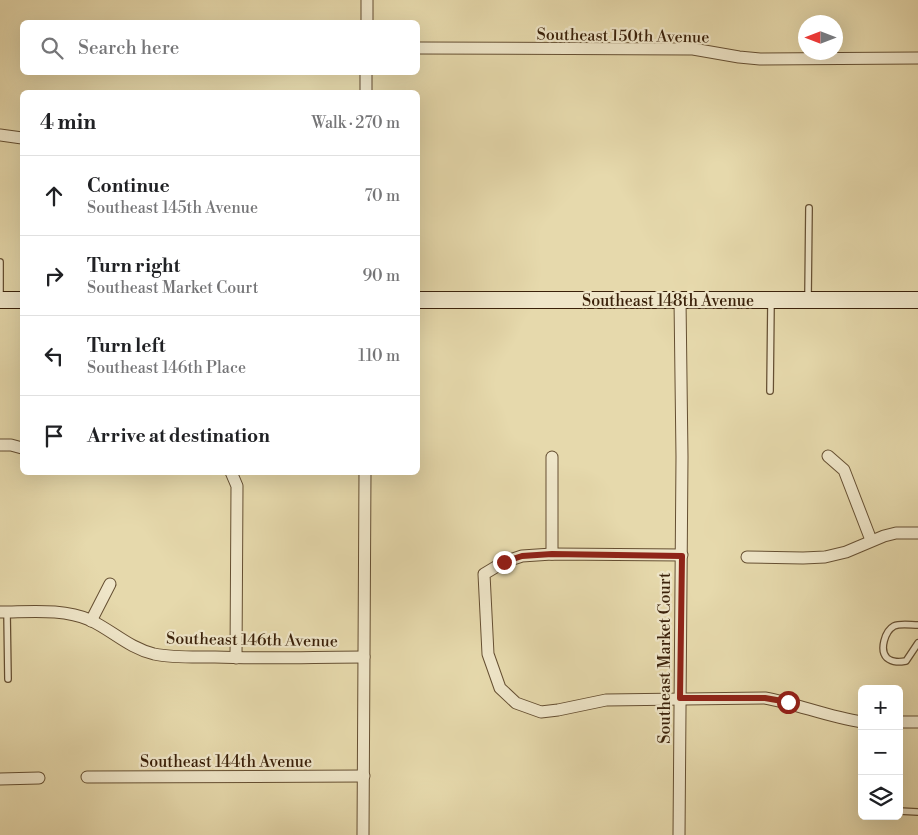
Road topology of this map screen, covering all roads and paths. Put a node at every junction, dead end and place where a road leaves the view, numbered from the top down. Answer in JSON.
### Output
{"nodes":[{"id":1,"x":367,"y":0,"type":"edge"},
{"id":2,"x":367,"y":20,"type":"edge"},
{"id":3,"x":420,"y":48,"type":"edge"},
{"id":4,"x":918,"y":58,"type":"edge"},
{"id":5,"x":366,"y":75,"type":"edge"},
{"id":6,"x":366,"y":90,"type":"edge"},
{"id":7,"x":0,"y":135,"type":"edge"},
{"id":8,"x":20,"y":138,"type":"edge"},
{"id":9,"x":809,"y":208,"type":"dead end"},
{"id":10,"x":0,"y":262,"type":"edge"},
{"id":11,"x":0,"y":300,"type":"edge"},
{"id":12,"x":20,"y":300,"type":"edge"},
{"id":13,"x":420,"y":300,"type":"edge"},
{"id":14,"x":680,"y":300,"type":"junction"},
{"id":15,"x":771,"y":300,"type":"junction"},
{"id":16,"x":808,"y":300,"type":"junction"},
{"id":17,"x":918,"y":300,"type":"edge"},
{"id":18,"x":770,"y":391,"type":"dead end"},
{"id":19,"x":0,"y":445,"type":"edge"},
{"id":20,"x":20,"y":447,"type":"edge"},
{"id":21,"x":828,"y":456,"type":"dead end"},
{"id":22,"x":552,"y":457,"type":"dead end"},
{"id":23,"x":232,"y":475,"type":"edge"},
{"id":24,"x":365,"y":475,"type":"edge"},
{"id":25,"x":918,"y":533,"type":"edge"},
{"id":26,"x":871,"y":540,"type":"junction"},
{"id":27,"x":552,"y":554,"type":"junction"},
{"id":28,"x":682,"y":556,"type":"junction"},
{"id":29,"x":747,"y":557,"type":"dead end"},
{"id":30,"x":110,"y":584,"type":"dead end"},
{"id":31,"x":4,"y":612,"type":"edge"},
{"id":32,"x":91,"y":620,"type":"junction"},
{"id":33,"x":918,"y":625,"type":"edge"},
{"id":34,"x":918,"y":643,"type":"edge"},
{"id":35,"x":364,"y":656,"type":"junction"},
{"id":36,"x":236,"y":658,"type":"junction"},
{"id":37,"x":8,"y":680,"type":"dead end"},
{"id":38,"x":680,"y":698,"type":"junction"},
{"id":39,"x":858,"y":721,"type":"edge"},
{"id":40,"x":903,"y":722,"type":"edge"},
{"id":41,"x":918,"y":722,"type":"edge"},
{"id":42,"x":364,"y":776,"type":"junction"},
{"id":43,"x":87,"y":777,"type":"dead end"},
{"id":44,"x":39,"y":778,"type":"dead end"},
{"id":45,"x":0,"y":779,"type":"edge"},
{"id":46,"x":903,"y":811,"type":"edge"},
{"id":47,"x":918,"y":812,"type":"edge"},
{"id":48,"x":364,"y":835,"type":"edge"},
{"id":49,"x":679,"y":835,"type":"edge"}],
"edges":[{"from":1,"to":2,"type":"street"},
{"from":3,"to":4,"type":"street","name":"Southeast 150th Avenue"},
{"from":5,"to":6,"type":"street"},
{"from":7,"to":8,"type":"street"},
{"from":9,"to":16,"type":"lane"},
{"from":10,"to":11,"type":"lane"},
{"from":11,"to":12,"type":"main road"},
{"from":13,"to":14,"type":"main road","name":"Southeast 148th Avenue"},
{"from":14,"to":15,"type":"main road","name":"Southeast 148th Avenue"},
{"from":14,"to":28,"type":"street","name":"Southeast Market Court"},
{"from":15,"to":16,"type":"main road","name":"Southeast 148th Avenue"},
{"from":15,"to":18,"type":"lane"},
{"from":16,"to":17,"type":"main road","name":"Southeast 148th Avenue"},
{"from":19,"to":20,"type":"street"},
{"from":21,"to":26,"type":"street"},
{"from":22,"to":27,"type":"street"},
{"from":23,"to":36,"type":"street"},
{"from":24,"to":35,"type":"street"},
{"from":25,"to":26,"type":"street"},
{"from":26,"to":29,"type":"street"},
{"from":27,"to":28,"type":"street"},
{"from":27,"to":38,"type":"street"},
{"from":28,"to":38,"type":"street","name":"Southeast Market Court"},
{"from":30,"to":32,"type":"street"},
{"from":31,"to":32,"type":"street","name":"Southeast 146th Avenue"},
{"from":31,"to":37,"type":"lane"},
{"from":32,"to":36,"type":"street","name":"Southeast 146th Avenue"},
{"from":33,"to":34,"type":"lane"},
{"from":35,"to":36,"type":"street","name":"Southeast 146th Avenue"},
{"from":35,"to":42,"type":"street"},
{"from":38,"to":39,"type":"street"},
{"from":38,"to":49,"type":"street","name":"Southeast Market Court"},
{"from":40,"to":41,"type":"street"},
{"from":42,"to":43,"type":"street","name":"Southeast 144th Avenue"},
{"from":42,"to":48,"type":"street"},
{"from":44,"to":45,"type":"street"},
{"from":46,"to":47,"type":"lane"}]}
